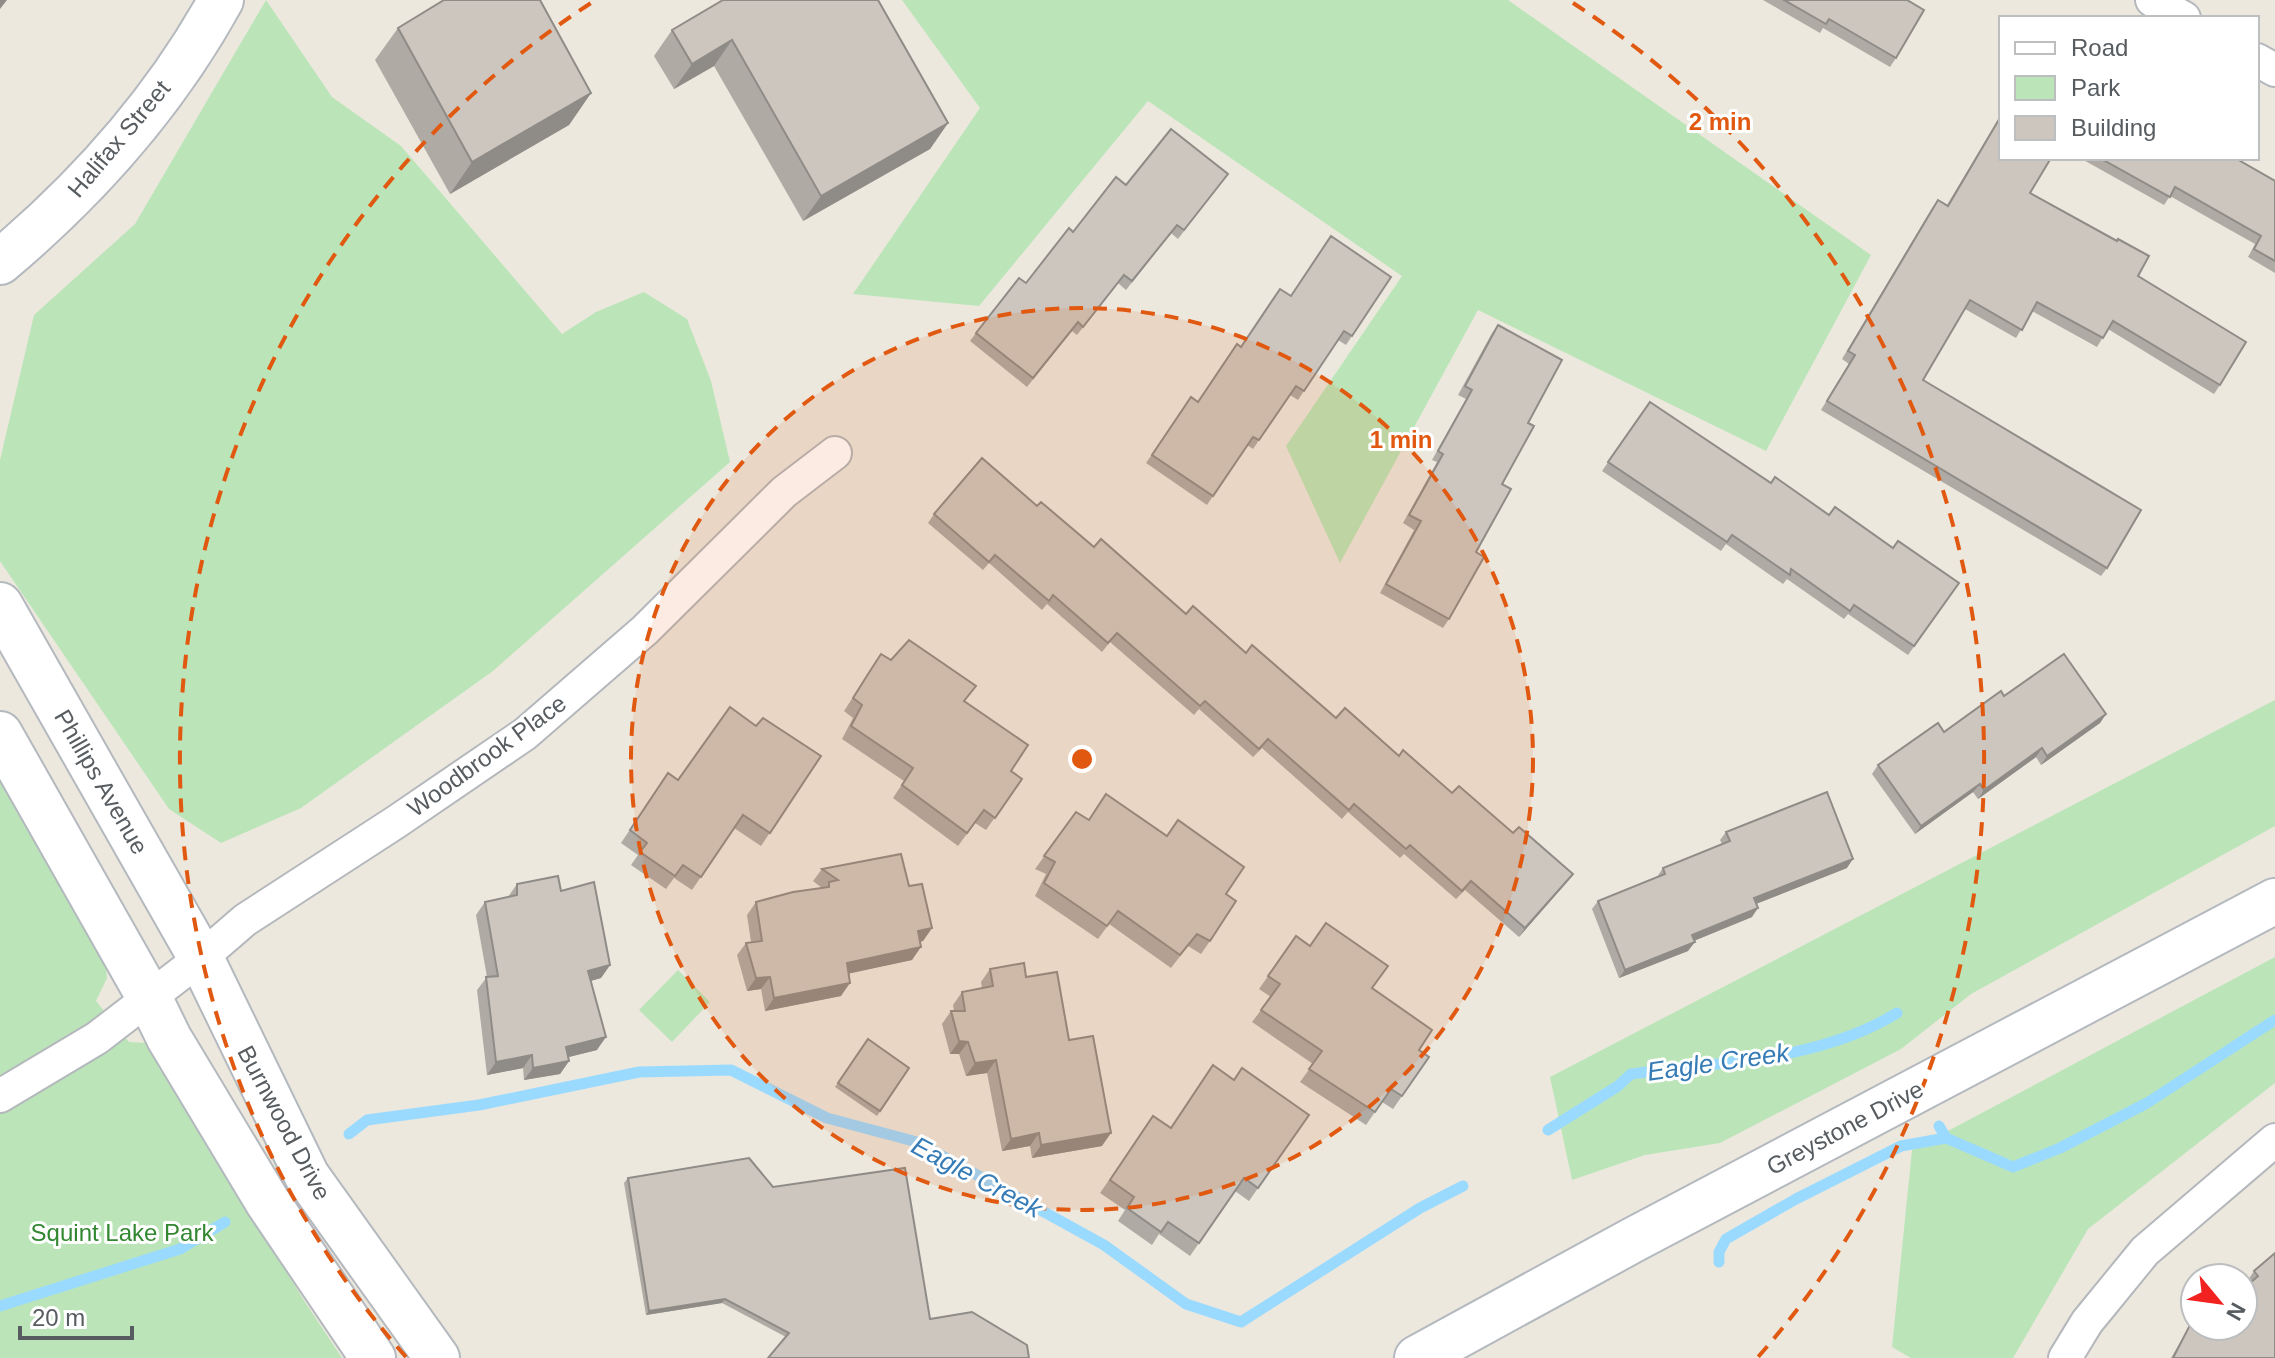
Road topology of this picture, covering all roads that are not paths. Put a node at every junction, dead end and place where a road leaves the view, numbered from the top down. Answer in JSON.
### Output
{"nodes":[{"id":1,"x":221,"y":0,"type":"edge"},
{"id":2,"x":2152,"y":0,"type":"edge"},
{"id":3,"x":2180,"y":16,"type":"edge"},
{"id":4,"x":0,"y":262,"type":"edge"},
{"id":5,"x":835,"y":453,"type":"dead end"},
{"id":6,"x":0,"y":605,"type":"edge"},
{"id":7,"x":0,"y":734,"type":"edge"},
{"id":8,"x":2275,"y":901,"type":"edge"},
{"id":9,"x":201,"y":958,"type":"junction"},
{"id":10,"x":149,"y":997,"type":"junction"},
{"id":11,"x":0,"y":1096,"type":"edge"},
{"id":12,"x":2275,"y":1140,"type":"edge"},
{"id":13,"x":373,"y":1358,"type":"edge"},
{"id":14,"x":437,"y":1358,"type":"edge"},
{"id":15,"x":1417,"y":1358,"type":"edge"},
{"id":16,"x":2065,"y":1358,"type":"edge"}],
"edges":[{"from":1,"to":4,"type":"street","name":"Halifax Street"},
{"from":2,"to":3,"type":"street"},
{"from":5,"to":9,"type":"street","name":"Woodbrook Place"},
{"from":6,"to":9,"type":"street","name":"Phillips Avenue"},
{"from":7,"to":10,"type":"street"},
{"from":8,"to":15,"type":"street","name":"Greystone Drive"},
{"from":9,"to":10,"type":"street","name":"Woodbrook Place"},
{"from":9,"to":14,"type":"street","name":"Burnwood Drive"},
{"from":10,"to":11,"type":"street"},
{"from":10,"to":13,"type":"street","name":"Burnwood Drive"},
{"from":12,"to":16,"type":"street"}]}
